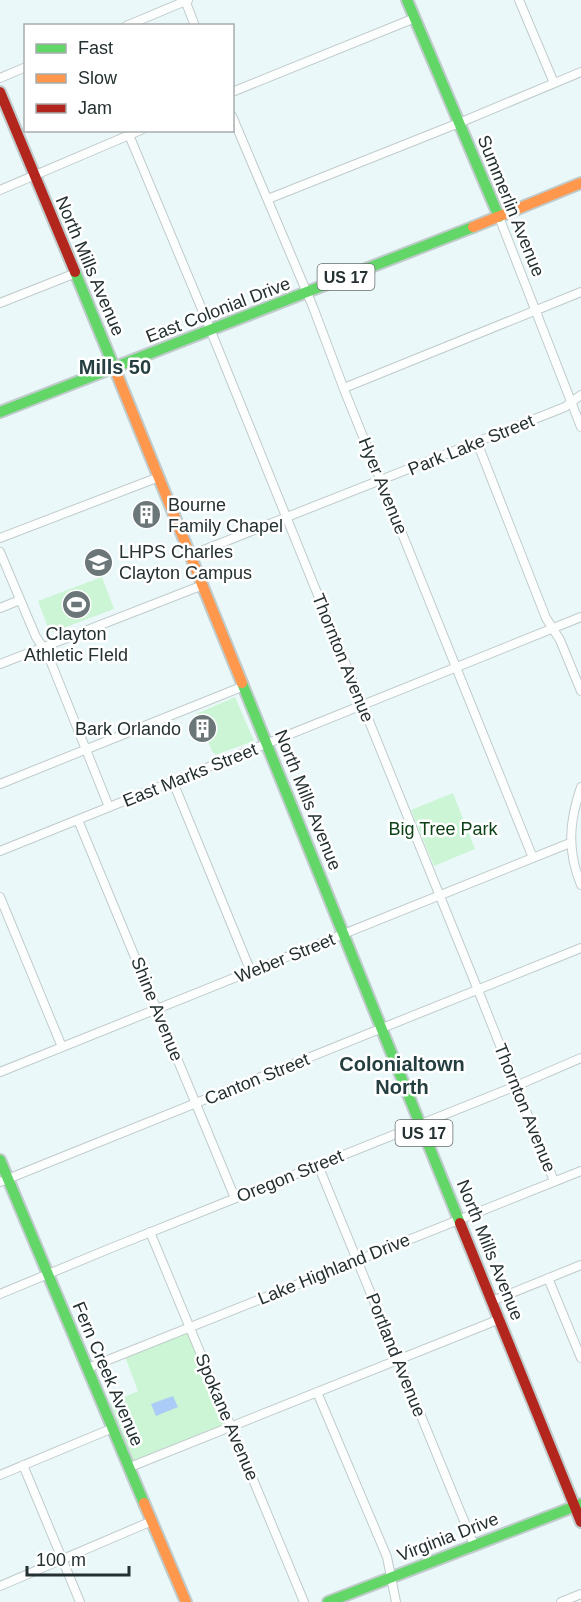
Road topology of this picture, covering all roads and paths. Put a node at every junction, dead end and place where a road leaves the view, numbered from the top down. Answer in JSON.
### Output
{"nodes":[{"id":1,"x":186,"y":0,"type":"edge"},
{"id":2,"x":407,"y":0,"type":"edge"},
{"id":3,"x":519,"y":0,"type":"edge"},
{"id":4,"x":415,"y":18,"type":"junction"},
{"id":5,"x":131,"y":24,"type":"edge"},
{"id":6,"x":194,"y":24,"type":"edge"},
{"id":7,"x":24,"y":68,"type":"edge"},
{"id":8,"x":581,"y":72,"type":"edge"},
{"id":9,"x":0,"y":78,"type":"edge"},
{"id":10,"x":554,"y":83,"type":"junction"},
{"id":11,"x":234,"y":91,"type":"edge"},
{"id":12,"x":0,"y":92,"type":"edge"},
{"id":13,"x":234,"y":121,"type":"edge"},
{"id":14,"x":459,"y":123,"type":"junction"},
{"id":15,"x":136,"y":132,"type":"edge"},
{"id":16,"x":129,"y":135,"type":"junction"},
{"id":17,"x":35,"y":176,"type":"junction"},
{"id":18,"x":581,"y":183,"type":"edge"},
{"id":19,"x":0,"y":190,"type":"edge"},
{"id":20,"x":268,"y":199,"type":"junction"},
{"id":21,"x":500,"y":217,"type":"junction"},
{"id":22,"x":76,"y":273,"type":"junction"},
{"id":23,"x":581,"y":292,"type":"edge"},
{"id":24,"x":307,"y":293,"type":"junction"},
{"id":25,"x":0,"y":303,"type":"edge"},
{"id":26,"x":535,"y":310,"type":"junction"},
{"id":27,"x":211,"y":330,"type":"junction"},
{"id":28,"x":114,"y":367,"type":"junction"},
{"id":29,"x":344,"y":388,"type":"junction"},
{"id":30,"x":581,"y":395,"type":"edge"},
{"id":31,"x":571,"y":402,"type":"junction"},
{"id":32,"x":0,"y":412,"type":"edge"},
{"id":33,"x":581,"y":427,"type":"edge"},
{"id":34,"x":477,"y":442,"type":"junction"},
{"id":35,"x":159,"y":477,"type":"junction"},
{"id":36,"x":381,"y":481,"type":"junction"},
{"id":37,"x":287,"y":518,"type":"junction"},
{"id":38,"x":0,"y":538,"type":"edge"},
{"id":39,"x":0,"y":552,"type":"edge"},
{"id":40,"x":191,"y":555,"type":"junction"},
{"id":41,"x":203,"y":585,"type":"junction"},
{"id":42,"x":20,"y":600,"type":"junction"},
{"id":43,"x":0,"y":608,"type":"edge"},
{"id":44,"x":581,"y":617,"type":"edge"},
{"id":45,"x":552,"y":629,"type":"junction"},
{"id":46,"x":42,"y":646,"type":"junction"},
{"id":47,"x":0,"y":664,"type":"edge"},
{"id":48,"x":457,"y":667,"type":"junction"},
{"id":49,"x":244,"y":686,"type":"junction"},
{"id":50,"x":581,"y":691,"type":"edge"},
{"id":51,"x":362,"y":705,"type":"junction"},
{"id":52,"x":268,"y":743,"type":"junction"},
{"id":53,"x":85,"y":748,"type":"junction"},
{"id":54,"x":172,"y":782,"type":"junction"},
{"id":55,"x":0,"y":784,"type":"edge"},
{"id":56,"x":581,"y":787,"type":"edge"},
{"id":57,"x":109,"y":807,"type":"junction"},
{"id":58,"x":78,"y":820,"type":"junction"},
{"id":59,"x":570,"y":843,"type":"junction"},
{"id":60,"x":0,"y":851,"type":"edge"},
{"id":61,"x":533,"y":858,"type":"junction"},
{"id":62,"x":581,"y":885,"type":"edge"},
{"id":63,"x":439,"y":895,"type":"junction"},
{"id":64,"x":0,"y":897,"type":"edge"},
{"id":65,"x":344,"y":934,"type":"junction"},
{"id":66,"x":581,"y":948,"type":"edge"},
{"id":67,"x":251,"y":972,"type":"junction"},
{"id":68,"x":478,"y":990,"type":"junction"},
{"id":69,"x":157,"y":1009,"type":"junction"},
{"id":70,"x":382,"y":1029,"type":"junction"},
{"id":71,"x":62,"y":1047,"type":"junction"},
{"id":72,"x":581,"y":1059,"type":"edge"},
{"id":73,"x":0,"y":1072,"type":"edge"},
{"id":74,"x":516,"y":1086,"type":"junction"},
{"id":75,"x":195,"y":1104,"type":"junction"},
{"id":76,"x":420,"y":1124,"type":"junction"},
{"id":77,"x":0,"y":1160,"type":"edge"},
{"id":78,"x":318,"y":1165,"type":"junction"},
{"id":79,"x":581,"y":1171,"type":"edge"},
{"id":80,"x":4,"y":1181,"type":"edge"},
{"id":81,"x":554,"y":1181,"type":"junction"},
{"id":82,"x":235,"y":1198,"type":"junction"},
{"id":83,"x":459,"y":1219,"type":"junction"},
{"id":84,"x":150,"y":1232,"type":"junction"},
{"id":85,"x":357,"y":1260,"type":"junction"},
{"id":86,"x":581,"y":1265,"type":"edge"},
{"id":87,"x":48,"y":1274,"type":"junction"},
{"id":88,"x":548,"y":1278,"type":"junction"},
{"id":89,"x":0,"y":1294,"type":"edge"},
{"id":90,"x":492,"y":1301,"type":"junction"},
{"id":91,"x":500,"y":1319,"type":"junction"},
{"id":92,"x":190,"y":1327,"type":"junction"},
{"id":93,"x":581,"y":1358,"type":"edge"},
{"id":94,"x":398,"y":1360,"type":"junction"},
{"id":95,"x":88,"y":1368,"type":"junction"},
{"id":96,"x":317,"y":1392,"type":"junction"},
{"id":97,"x":232,"y":1426,"type":"junction"},
{"id":98,"x":113,"y":1428,"type":"junction"},
{"id":99,"x":23,"y":1465,"type":"junction"},
{"id":100,"x":130,"y":1467,"type":"junction"},
{"id":101,"x":0,"y":1475,"type":"edge"},
{"id":102,"x":578,"y":1505,"type":"edge"},
{"id":103,"x":152,"y":1521,"type":"junction"},
{"id":104,"x":581,"y":1522,"type":"edge"},
{"id":105,"x":474,"y":1545,"type":"junction"},
{"id":106,"x":62,"y":1559,"type":"junction"},
{"id":107,"x":390,"y":1577,"type":"junction"},
{"id":108,"x":0,"y":1586,"type":"edge"},
{"id":109,"x":581,"y":1594,"type":"edge"},
{"id":110,"x":80,"y":1602,"type":"edge"},
{"id":111,"x":186,"y":1602,"type":"edge"},
{"id":112,"x":304,"y":1602,"type":"edge"},
{"id":113,"x":328,"y":1602,"type":"edge"},
{"id":114,"x":396,"y":1602,"type":"edge"},
{"id":115,"x":561,"y":1602,"type":"edge"}],
"edges":[{"from":1,"to":5,"type":"street"},
{"from":1,"to":6,"type":"street"},
{"from":2,"to":4,"type":"main road","name":"Summerlin Avenue"},
{"from":3,"to":10,"type":"street"},
{"from":4,"to":11,"type":"street"},
{"from":4,"to":14,"type":"main road","name":"Summerlin Avenue"},
{"from":7,"to":9,"type":"street"},
{"from":8,"to":10,"type":"street"},
{"from":10,"to":14,"type":"street"},
{"from":12,"to":17,"type":"main road","name":"North Mills Avenue"},
{"from":13,"to":20,"type":"street","name":"Hyer Avenue"},
{"from":14,"to":20,"type":"street"},
{"from":14,"to":21,"type":"main road","name":"Summerlin Avenue"},
{"from":15,"to":16,"type":"street"},
{"from":16,"to":17,"type":"street"},
{"from":16,"to":27,"type":"street","name":"Thornton Avenue"},
{"from":17,"to":19,"type":"street"},
{"from":17,"to":22,"type":"main road","name":"North Mills Avenue"},
{"from":18,"to":21,"type":"main road","name":"East Colonial Drive","number":"US 17"},
{"from":20,"to":24,"type":"street","name":"Hyer Avenue"},
{"from":21,"to":24,"type":"main road","name":"East Colonial Drive","number":"US 17"},
{"from":21,"to":26,"type":"street","name":"Summerlin Avenue"},
{"from":22,"to":25,"type":"street"},
{"from":22,"to":28,"type":"main road","name":"North Mills Avenue"},
{"from":23,"to":26,"type":"street"},
{"from":24,"to":27,"type":"main road","name":"East Colonial Drive","number":"US 17"},
{"from":24,"to":29,"type":"street","name":"Hyer Avenue"},
{"from":26,"to":29,"type":"street"},
{"from":26,"to":31,"type":"street","name":"Summerlin Avenue"},
{"from":27,"to":28,"type":"main road","name":"East Colonial Drive","number":"US 17"},
{"from":27,"to":37,"type":"street","name":"Thornton Avenue"},
{"from":28,"to":32,"type":"main road","name":"East Colonial Drive"},
{"from":28,"to":35,"type":"main road","name":"North Mills Avenue","number":"US 17"},
{"from":29,"to":36,"type":"street","name":"Hyer Avenue"},
{"from":30,"to":31,"type":"street","name":"Park Lake Street"},
{"from":31,"to":33,"type":"street","name":"Summerlin Avenue"},
{"from":31,"to":34,"type":"street","name":"Park Lake Street"},
{"from":34,"to":36,"type":"street","name":"Park Lake Street"},
{"from":34,"to":45,"type":"street"},
{"from":35,"to":38,"type":"street"},
{"from":35,"to":40,"type":"main road","name":"North Mills Avenue","number":"US 17"},
{"from":36,"to":37,"type":"street","name":"Park Lake Street"},
{"from":36,"to":48,"type":"street","name":"Hyer Avenue"},
{"from":37,"to":40,"type":"street","name":"Park Lake Street"},
{"from":37,"to":51,"type":"street","name":"Thornton Avenue"},
{"from":39,"to":42,"type":"street"},
{"from":40,"to":41,"type":"main road","name":"North Mills Avenue","number":"US 17"},
{"from":41,"to":46,"type":"street"},
{"from":41,"to":49,"type":"main road","name":"North Mills Avenue","number":"US 17"},
{"from":42,"to":43,"type":"street"},
{"from":42,"to":46,"type":"street"},
{"from":44,"to":45,"type":"street","name":"East Marks Street"},
{"from":45,"to":48,"type":"street","name":"East Marks Street"},
{"from":45,"to":50,"type":"street"},
{"from":46,"to":47,"type":"street"},
{"from":46,"to":53,"type":"street"},
{"from":48,"to":51,"type":"street","name":"East Marks Street"},
{"from":48,"to":61,"type":"street","name":"Hyer Avenue"},
{"from":49,"to":52,"type":"main road","name":"North Mills Avenue","number":"US 17"},
{"from":49,"to":53,"type":"street"},
{"from":51,"to":52,"type":"street","name":"East Marks Street"},
{"from":51,"to":63,"type":"street","name":"Thornton Avenue"},
{"from":52,"to":54,"type":"street","name":"East Marks Street"},
{"from":52,"to":65,"type":"main road","name":"North Mills Avenue","number":"US 17"},
{"from":53,"to":55,"type":"street"},
{"from":53,"to":57,"type":"street"},
{"from":54,"to":57,"type":"street","name":"East Marks Street"},
{"from":54,"to":67,"type":"street"},
{"from":56,"to":59,"type":"street"},
{"from":57,"to":58,"type":"street","name":"East Marks Street"},
{"from":58,"to":60,"type":"street","name":"East Marks Street"},
{"from":58,"to":69,"type":"street","name":"Shine Avenue"},
{"from":59,"to":61,"type":"street","name":"Weber Street"},
{"from":59,"to":62,"type":"street"},
{"from":61,"to":63,"type":"street","name":"Weber Street"},
{"from":63,"to":65,"type":"street","name":"Weber Street"},
{"from":63,"to":68,"type":"street","name":"Thornton Avenue"},
{"from":64,"to":71,"type":"street"},
{"from":65,"to":67,"type":"street","name":"Weber Street"},
{"from":65,"to":70,"type":"main road","name":"North Mills Avenue","number":"US 17"},
{"from":66,"to":68,"type":"street","name":"Canton Street"},
{"from":67,"to":69,"type":"street","name":"Weber Street"},
{"from":68,"to":70,"type":"street","name":"Canton Street"},
{"from":68,"to":74,"type":"street","name":"Thornton Avenue"},
{"from":69,"to":71,"type":"street","name":"Weber Street"},
{"from":69,"to":75,"type":"street","name":"Shine Avenue"},
{"from":70,"to":75,"type":"street","name":"Canton Street"},
{"from":70,"to":76,"type":"main road","name":"North Mills Avenue","number":"US 17"},
{"from":71,"to":73,"type":"street","name":"Weber Street"},
{"from":72,"to":74,"type":"street","name":"Oregon Street"},
{"from":74,"to":76,"type":"street","name":"Oregon Street"},
{"from":74,"to":81,"type":"street","name":"Thornton Avenue"},
{"from":75,"to":80,"type":"street","name":"Canton Street"},
{"from":75,"to":82,"type":"street","name":"Shine Avenue"},
{"from":76,"to":78,"type":"street","name":"Oregon Street"},
{"from":76,"to":83,"type":"main road","name":"North Mills Avenue","number":"US 17"},
{"from":77,"to":80,"type":"main road","name":"Fern Creek Avenue"},
{"from":78,"to":82,"type":"street","name":"Oregon Street"},
{"from":78,"to":85,"type":"street","name":"Portland Avenue"},
{"from":79,"to":81,"type":"street","name":"Lake Highland Drive"},
{"from":80,"to":87,"type":"main road","name":"Fern Creek Avenue"},
{"from":81,"to":83,"type":"street","name":"Lake Highland Drive"},
{"from":82,"to":84,"type":"street","name":"Oregon Street"},
{"from":83,"to":85,"type":"street","name":"Lake Highland Drive"},
{"from":83,"to":90,"type":"main road","name":"North Mills Avenue","number":"US 17"},
{"from":84,"to":87,"type":"street","name":"Oregon Street"},
{"from":84,"to":92,"type":"street","name":"Spokane Avenue"},
{"from":85,"to":92,"type":"street","name":"Lake Highland Drive"},
{"from":85,"to":94,"type":"street","name":"Portland Avenue"},
{"from":86,"to":88,"type":"street"},
{"from":87,"to":89,"type":"street","name":"Oregon Street"},
{"from":87,"to":95,"type":"main road","name":"Fern Creek Avenue"},
{"from":88,"to":90,"type":"street"},
{"from":88,"to":93,"type":"street"},
{"from":90,"to":91,"type":"main road","name":"North Mills Avenue","number":"US 17"},
{"from":91,"to":94,"type":"street"},
{"from":91,"to":102,"type":"main road","name":"North Mills Avenue","number":"US 17"},
{"from":92,"to":95,"type":"street","name":"Lake Highland Drive"},
{"from":92,"to":97,"type":"street","name":"Spokane Avenue"},
{"from":94,"to":96,"type":"street"},
{"from":94,"to":105,"type":"street","name":"Portland Avenue"},
{"from":95,"to":98,"type":"main road","name":"Fern Creek Avenue"},
{"from":96,"to":97,"type":"street"},
{"from":96,"to":107,"type":"street"},
{"from":97,"to":100,"type":"street"},
{"from":97,"to":112,"type":"street","name":"Spokane Avenue"},
{"from":98,"to":99,"type":"street"},
{"from":98,"to":100,"type":"main road","name":"Fern Creek Avenue"},
{"from":99,"to":101,"type":"street"},
{"from":99,"to":106,"type":"street"},
{"from":100,"to":103,"type":"main road","name":"Fern Creek Avenue"},
{"from":102,"to":104,"type":"main road","name":"North Mills Avenue","number":"US 17"},
{"from":102,"to":105,"type":"main road","name":"Virginia Drive"},
{"from":103,"to":106,"type":"street"},
{"from":103,"to":111,"type":"main road","name":"Fern Creek Avenue"},
{"from":105,"to":107,"type":"main road","name":"Virginia Drive"},
{"from":106,"to":108,"type":"street"},
{"from":106,"to":110,"type":"street"},
{"from":107,"to":113,"type":"main road","name":"Virginia Drive"},
{"from":107,"to":114,"type":"street"},
{"from":109,"to":115,"type":"street"}]}
